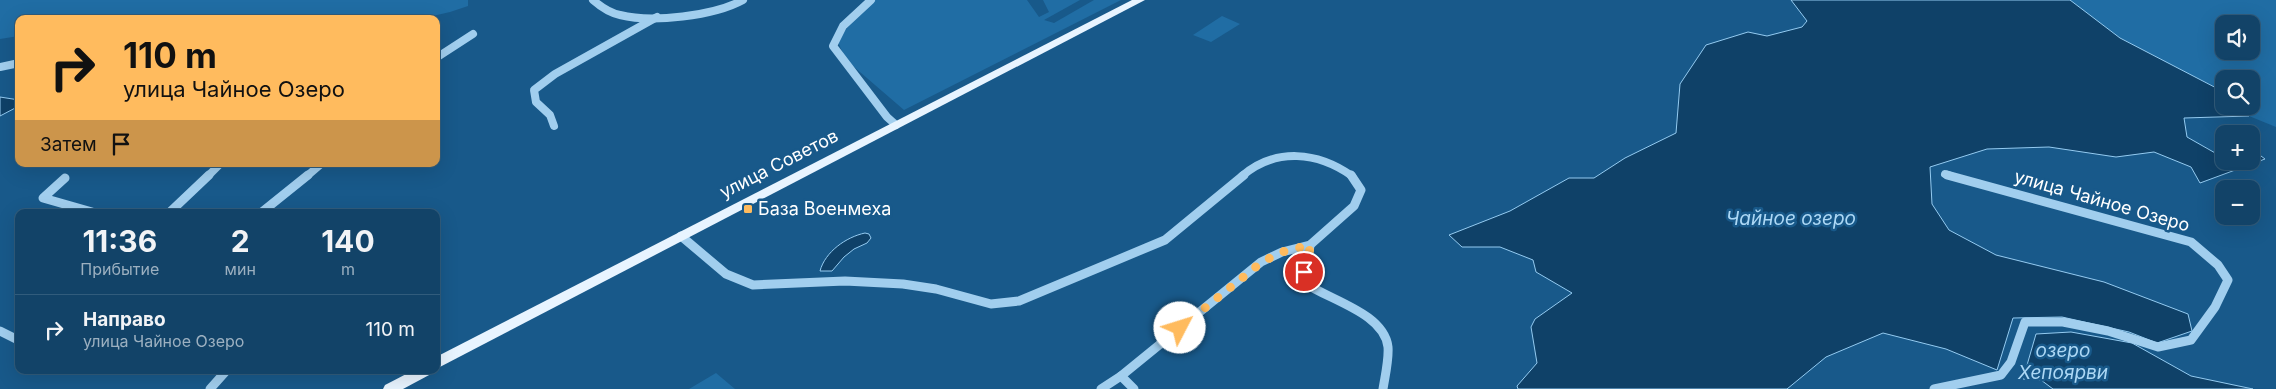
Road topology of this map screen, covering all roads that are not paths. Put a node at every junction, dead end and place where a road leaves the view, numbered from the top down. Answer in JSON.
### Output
{"nodes":[{"id":1,"x":593,"y":0,"type":"edge"},
{"id":2,"x":743,"y":0,"type":"edge"},
{"id":3,"x":871,"y":0,"type":"edge"},
{"id":4,"x":1140,"y":0,"type":"edge"},
{"id":5,"x":657,"y":17,"type":"junction"},
{"id":6,"x":473,"y":34,"type":"dead end"},
{"id":7,"x":440,"y":55,"type":"edge"},
{"id":8,"x":15,"y":64,"type":"edge"},
{"id":9,"x":0,"y":67,"type":"edge"},
{"id":10,"x":896,"y":125,"type":"junction"},
{"id":11,"x":554,"y":126,"type":"dead end"},
{"id":12,"x":217,"y":167,"type":"edge"},
{"id":13,"x":318,"y":167,"type":"edge"},
{"id":14,"x":1945,"y":174,"type":"dead end"},
{"id":15,"x":65,"y":178,"type":"dead end"},
{"id":16,"x":81,"y":209,"type":"edge"},
{"id":17,"x":173,"y":209,"type":"edge"},
{"id":18,"x":266,"y":209,"type":"edge"},
{"id":19,"x":681,"y":236,"type":"junction"},
{"id":20,"x":1310,"y":245,"type":"junction"},
{"id":21,"x":0,"y":331,"type":"edge"},
{"id":22,"x":15,"y":338,"type":"edge"},
{"id":23,"x":440,"y":362,"type":"edge"},
{"id":24,"x":223,"y":374,"type":"edge"},
{"id":25,"x":418,"y":374,"type":"edge"},
{"id":26,"x":1121,"y":376,"type":"junction"},
{"id":27,"x":210,"y":389,"type":"edge"},
{"id":28,"x":390,"y":389,"type":"edge"},
{"id":29,"x":1101,"y":389,"type":"edge"},
{"id":30,"x":1134,"y":389,"type":"edge"},
{"id":31,"x":1383,"y":389,"type":"edge"},
{"id":32,"x":1934,"y":389,"type":"edge"}],
"edges":[{"from":1,"to":5,"type":"street"},
{"from":2,"to":5,"type":"street"},
{"from":3,"to":10,"type":"street"},
{"from":4,"to":10,"type":"main road","name":"улица Советов"},
{"from":5,"to":11,"type":"street"},
{"from":6,"to":7,"type":"street"},
{"from":8,"to":9,"type":"street"},
{"from":10,"to":19,"type":"main road","name":"улица Советов"},
{"from":12,"to":17,"type":"street"},
{"from":13,"to":18,"type":"street"},
{"from":14,"to":32,"type":"street","name":"улица Чайное Озеро"},
{"from":15,"to":16,"type":"street"},
{"from":19,"to":20,"type":"street"},
{"from":19,"to":23,"type":"main road","name":"улица Советов"},
{"from":20,"to":26,"type":"street"},
{"from":20,"to":31,"type":"street"},
{"from":21,"to":22,"type":"street"},
{"from":24,"to":27,"type":"street"},
{"from":25,"to":28,"type":"main road"},
{"from":26,"to":29,"type":"street"},
{"from":26,"to":30,"type":"street"}]}
